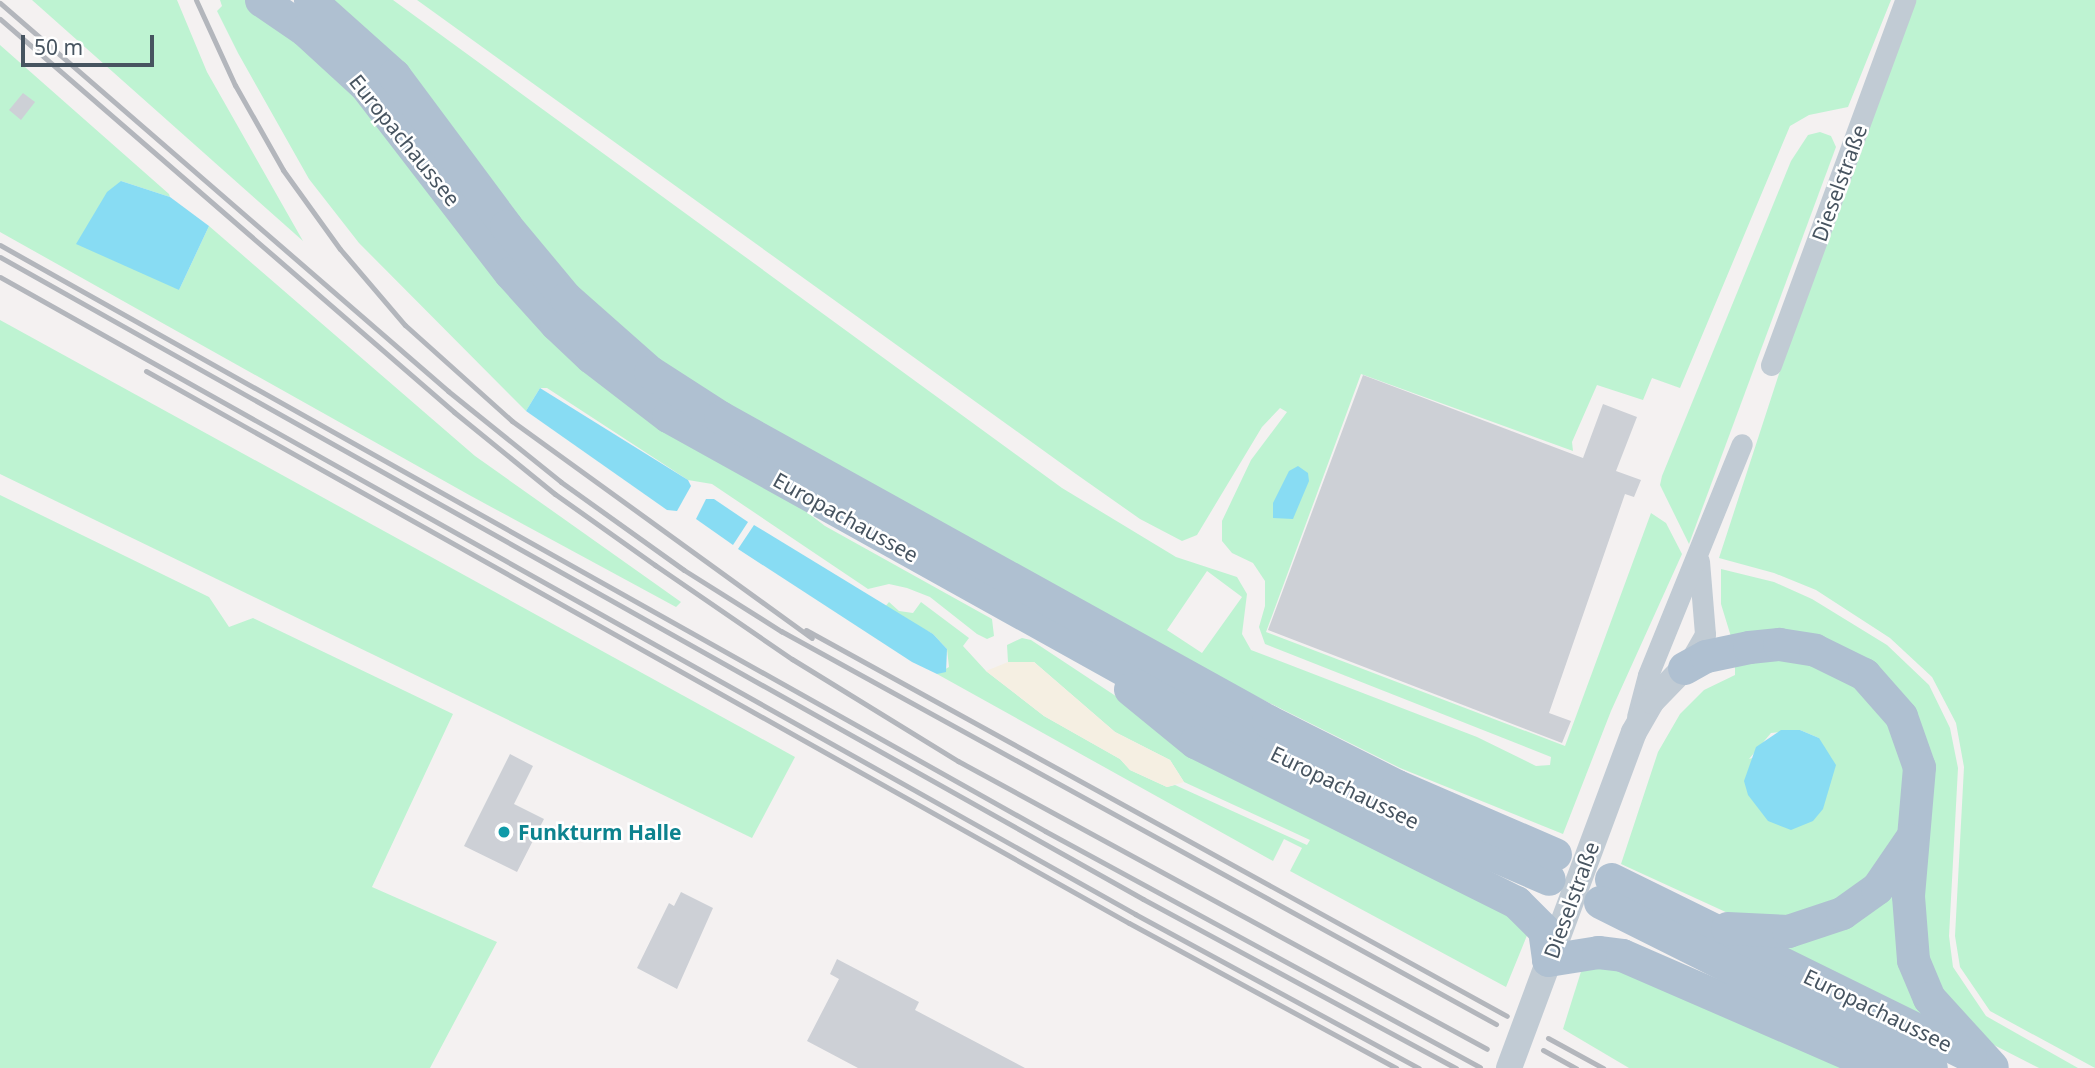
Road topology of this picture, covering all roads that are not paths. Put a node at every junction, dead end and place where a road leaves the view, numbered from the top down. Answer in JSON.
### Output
{"nodes":[{"id":1,"x":261,"y":0,"type":"edge"},
{"id":2,"x":310,"y":0,"type":"edge"},
{"id":3,"x":1905,"y":0,"type":"edge"},
{"id":4,"x":1771,"y":365,"type":"dead end"},
{"id":5,"x":1742,"y":444,"type":"dead end"},
{"id":6,"x":1698,"y":556,"type":"junction"},
{"id":7,"x":1082,"y":646,"type":"junction"},
{"id":8,"x":1684,"y":668,"type":"junction"},
{"id":9,"x":1634,"y":733,"type":"junction"},
{"id":10,"x":1917,"y":825,"type":"junction"},
{"id":11,"x":1710,"y":927,"type":"junction"},
{"id":12,"x":1548,"y":960,"type":"junction"},
{"id":13,"x":1508,"y":1068,"type":"edge"},
{"id":14,"x":1882,"y":1068,"type":"edge"},
{"id":15,"x":1931,"y":1068,"type":"edge"},
{"id":16,"x":1993,"y":1068,"type":"edge"}],
"edges":[{"from":1,"to":7,"type":"main road","name":"Europachaussee"},
{"from":2,"to":7,"type":"main road","name":"Europachaussee"},
{"from":3,"to":4,"type":"street","name":"Dieselstraße"},
{"from":5,"to":6,"type":"street","name":"Dieselstraße"},
{"from":6,"to":8,"type":"street","name":"Dieselstraße"},
{"from":6,"to":9,"type":"street","name":"Dieselstraße"},
{"from":7,"to":12,"type":"main road"},
{"from":8,"to":9,"type":"street","name":"Dieselstraße"},
{"from":8,"to":10,"type":"main road"},
{"from":9,"to":12,"type":"street","name":"Dieselstraße"},
{"from":10,"to":11,"type":"main road"},
{"from":10,"to":16,"type":"main road"},
{"from":11,"to":15,"type":"main road","name":"Europachaussee"},
{"from":11,"to":16,"type":"main road","name":"Europachaussee"},
{"from":12,"to":13,"type":"street","name":"Dieselstraße"},
{"from":12,"to":14,"type":"main road"}]}
